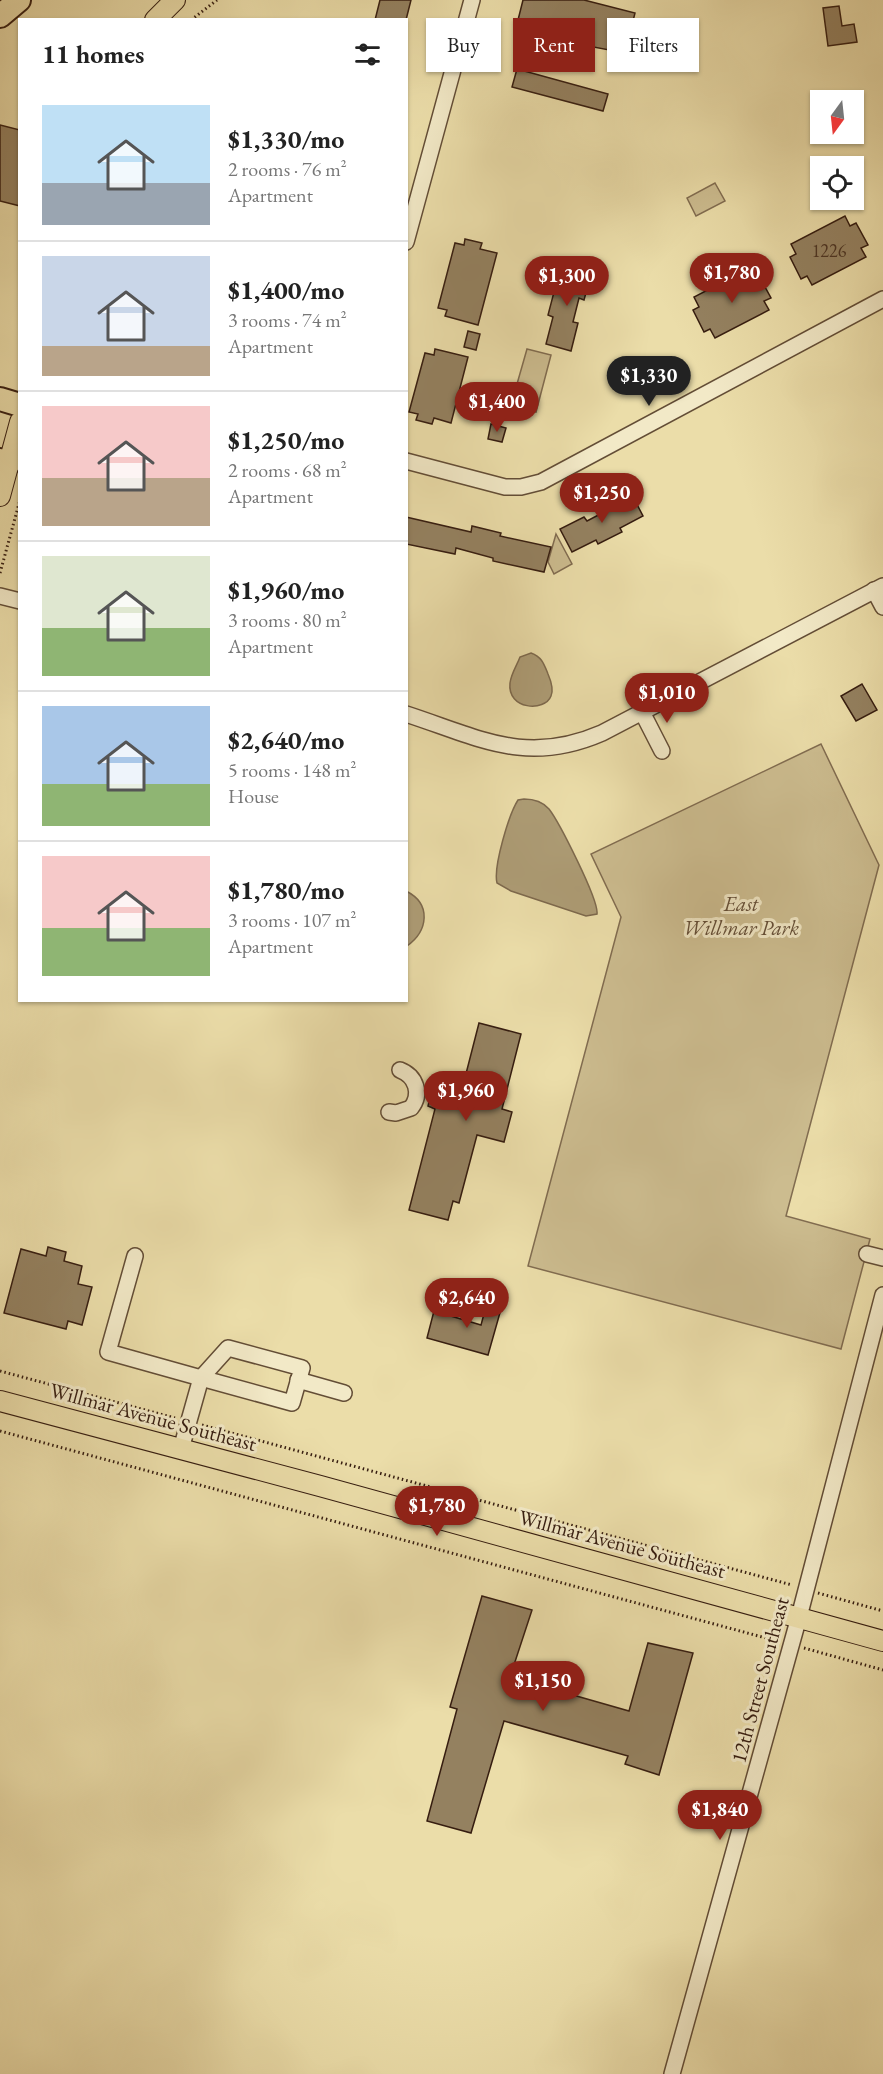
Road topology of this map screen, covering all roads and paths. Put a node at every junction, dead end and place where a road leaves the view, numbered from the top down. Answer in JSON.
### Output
{"nodes":[{"id":1,"x":19,"y":0,"type":"edge"},
{"id":2,"x":175,"y":0,"type":"edge"},
{"id":3,"x":217,"y":0,"type":"edge"},
{"id":4,"x":472,"y":0,"type":"edge"},
{"id":5,"x":0,"y":16,"type":"edge"},
{"id":6,"x":157,"y":18,"type":"edge"},
{"id":7,"x":194,"y":18,"type":"edge"},
{"id":8,"x":411,"y":206,"type":"edge"},
{"id":9,"x":408,"y":228,"type":"edge"},
{"id":10,"x":883,"y":299,"type":"edge"},
{"id":11,"x":0,"y":399,"type":"edge"},
{"id":12,"x":18,"y":404,"type":"edge"},
{"id":13,"x":18,"y":427,"type":"edge"},
{"id":14,"x":4,"y":461,"type":"edge"},
{"id":15,"x":408,"y":462,"type":"edge"},
{"id":16,"x":0,"y":496,"type":"edge"},
{"id":17,"x":18,"y":507,"type":"edge"},
{"id":18,"x":0,"y":573,"type":"edge"},
{"id":19,"x":879,"y":588,"type":"edge"},
{"id":20,"x":0,"y":596,"type":"edge"},
{"id":21,"x":18,"y":600,"type":"edge"},
{"id":22,"x":883,"y":607,"type":"edge"},
{"id":23,"x":642,"y":712,"type":"junction"},
{"id":24,"x":408,"y":715,"type":"edge"},
{"id":25,"x":662,"y":751,"type":"dead end"},
{"id":26,"x":400,"y":1070,"type":"dead end"},
{"id":27,"x":389,"y":1112,"type":"dead end"},
{"id":28,"x":867,"y":1254,"type":"dead end"},
{"id":29,"x":135,"y":1256,"type":"dead end"},
{"id":30,"x":883,"y":1258,"type":"edge"},
{"id":31,"x":883,"y":1295,"type":"edge"},
{"id":32,"x":0,"y":1371,"type":"edge"},
{"id":33,"x":201,"y":1378,"type":"junction"},
{"id":34,"x":298,"y":1380,"type":"junction"},
{"id":35,"x":344,"y":1394,"type":"dead end"},
{"id":36,"x":0,"y":1401,"type":"edge"},
{"id":37,"x":189,"y":1422,"type":"junction"},
{"id":38,"x":0,"y":1431,"type":"edge"},
{"id":39,"x":181,"y":1449,"type":"junction"},
{"id":40,"x":806,"y":1589,"type":"junction"},
{"id":41,"x":883,"y":1611,"type":"edge"},
{"id":42,"x":799,"y":1617,"type":"junction"},
{"id":43,"x":883,"y":1641,"type":"edge"},
{"id":44,"x":791,"y":1645,"type":"junction"},
{"id":45,"x":883,"y":1670,"type":"edge"},
{"id":46,"x":672,"y":2074,"type":"edge"}],
"edges":[{"from":1,"to":5,"type":"highway"},
{"from":2,"to":6,"type":"main road"},
{"from":3,"to":7,"type":"path"},
{"from":4,"to":8,"type":"street"},
{"from":8,"to":9,"type":"street"},
{"from":10,"to":15,"type":"street"},
{"from":11,"to":12,"type":"highway"},
{"from":13,"to":14,"type":"main road"},
{"from":14,"to":16,"type":"main road"},
{"from":17,"to":18,"type":"path"},
{"from":19,"to":22,"type":"street"},
{"from":19,"to":23,"type":"street"},
{"from":20,"to":21,"type":"street"},
{"from":23,"to":24,"type":"street"},
{"from":23,"to":25,"type":"street"},
{"from":26,"to":27,"type":"street"},
{"from":28,"to":30,"type":"street"},
{"from":29,"to":33,"type":"street"},
{"from":31,"to":40,"type":"street","name":"12th Street Southeast"},
{"from":32,"to":37,"type":"path"},
{"from":33,"to":34,"type":"street"},
{"from":33,"to":34,"type":"street"},
{"from":33,"to":37,"type":"street"},
{"from":34,"to":35,"type":"street"},
{"from":36,"to":39,"type":"main road","name":"Willmar Avenue Southeast"},
{"from":37,"to":39,"type":"street"},
{"from":37,"to":40,"type":"path"},
{"from":38,"to":44,"type":"path"},
{"from":39,"to":42,"type":"main road","name":"Willmar Avenue Southeast"},
{"from":40,"to":41,"type":"path"},
{"from":40,"to":42,"type":"street","name":"12th Street Southeast"},
{"from":42,"to":43,"type":"main road","name":"Willmar Avenue Southeast"},
{"from":42,"to":44,"type":"street","name":"12th Street Southeast"},
{"from":44,"to":45,"type":"path"},
{"from":44,"to":46,"type":"street","name":"12th Street Southeast"}]}
